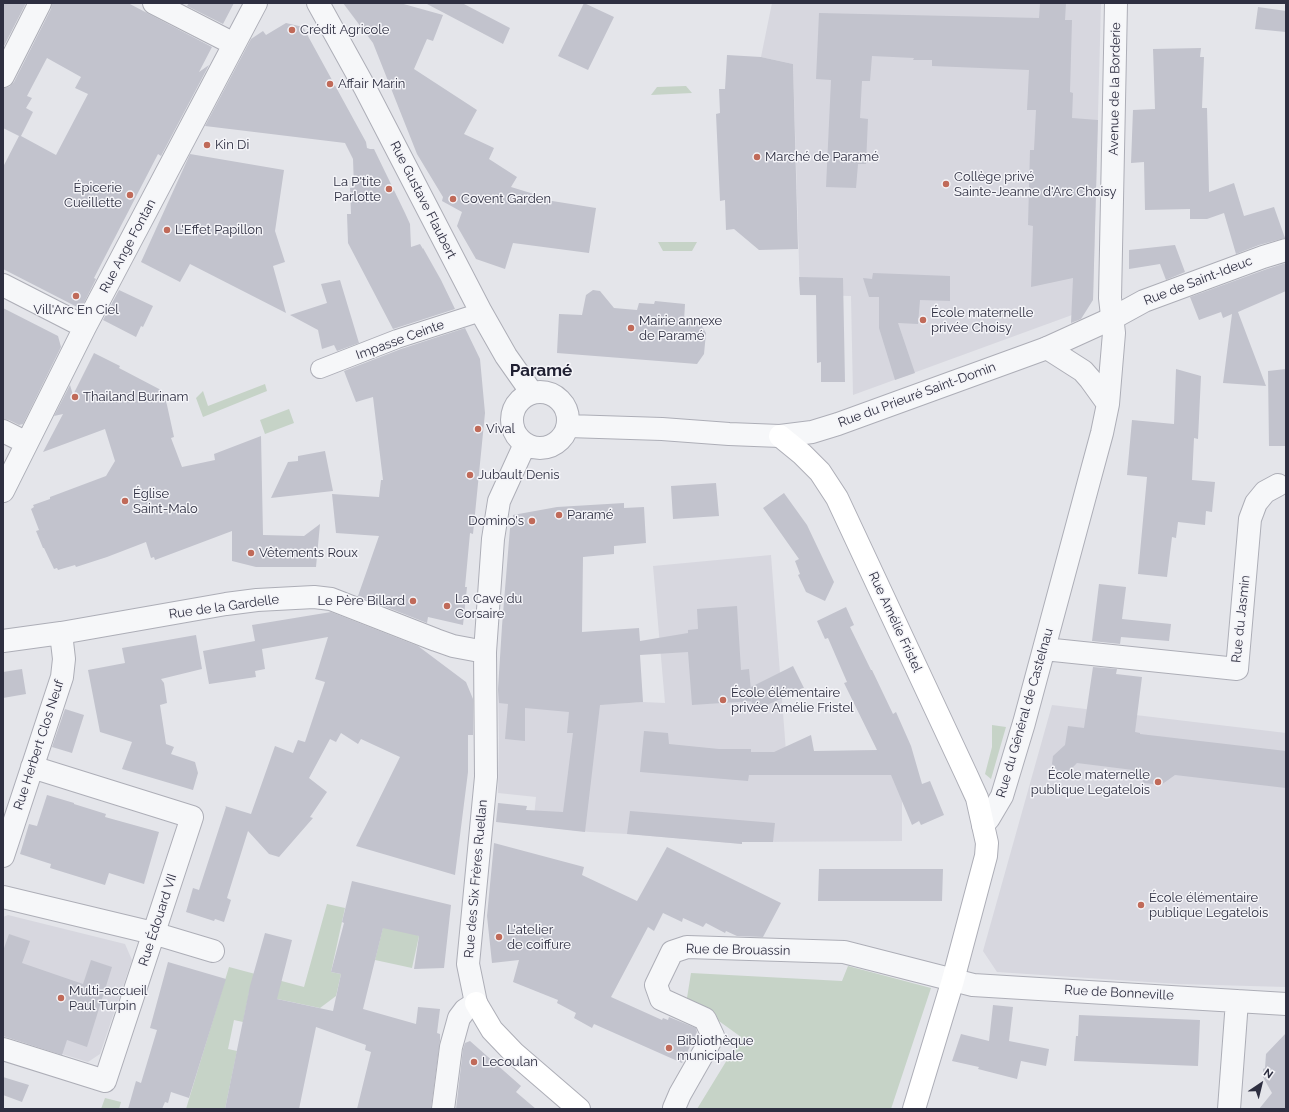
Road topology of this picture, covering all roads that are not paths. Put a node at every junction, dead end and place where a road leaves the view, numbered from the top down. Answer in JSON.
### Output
{"nodes":[{"id":1,"x":40,"y":3,"type":"edge"},
{"id":2,"x":154,"y":3,"type":"edge"},
{"id":3,"x":256,"y":3,"type":"edge"},
{"id":4,"x":318,"y":3,"type":"edge"},
{"id":5,"x":1116,"y":3,"type":"edge"},
{"id":6,"x":234,"y":44,"type":"junction"},
{"id":7,"x":3,"y":76,"type":"edge"},
{"id":8,"x":1286,"y":250,"type":"edge"},
{"id":9,"x":3,"y":285,"type":"edge"},
{"id":10,"x":481,"y":312,"type":"junction"},
{"id":11,"x":1113,"y":318,"type":"junction"},
{"id":12,"x":85,"y":328,"type":"junction"},
{"id":13,"x":1047,"y":348,"type":"junction"},
{"id":14,"x":320,"y":369,"type":"dead end"},
{"id":15,"x":532,"y":393,"type":"junction"},
{"id":16,"x":1108,"y":404,"type":"junction"},
{"id":17,"x":568,"y":426,"type":"junction"},
{"id":18,"x":3,"y":430,"type":"edge"},
{"id":19,"x":780,"y":436,"type":"junction"},
{"id":20,"x":27,"y":443,"type":"junction"},
{"id":21,"x":525,"y":444,"type":"junction"},
{"id":22,"x":1278,"y":485,"type":"dead end"},
{"id":23,"x":3,"y":491,"type":"edge"},
{"id":24,"x":61,"y":633,"type":"junction"},
{"id":25,"x":3,"y":641,"type":"edge"},
{"id":26,"x":1044,"y":649,"type":"junction"},
{"id":27,"x":485,"y":652,"type":"junction"},
{"id":28,"x":32,"y":767,"type":"junction"},
{"id":29,"x":983,"y":825,"type":"junction"},
{"id":30,"x":3,"y":856,"type":"edge"},
{"id":31,"x":3,"y":897,"type":"edge"},
{"id":32,"x":153,"y":933,"type":"junction"},
{"id":33,"x":213,"y":951,"type":"dead end"},
{"id":34,"x":953,"y":980,"type":"junction"},
{"id":35,"x":1237,"y":1001,"type":"junction"},
{"id":36,"x":476,"y":1003,"type":"junction"},
{"id":37,"x":1286,"y":1004,"type":"edge"},
{"id":38,"x":3,"y":1049,"type":"edge"},
{"id":39,"x":674,"y":1108,"type":"edge"},
{"id":40,"x":444,"y":1109,"type":"edge"},
{"id":41,"x":579,"y":1109,"type":"edge"},
{"id":42,"x":914,"y":1109,"type":"edge"},
{"id":43,"x":1229,"y":1109,"type":"edge"}],
"edges":[{"from":1,"to":7,"type":"street"},
{"from":2,"to":6,"type":"street"},
{"from":3,"to":6,"type":"street","name":"Rue Ange Fontan"},
{"from":4,"to":10,"type":"street","name":"Rue Gustave Flaubert"},
{"from":5,"to":11,"type":"street","name":"Avenue de la Borderie"},
{"from":6,"to":12,"type":"street","name":"Rue Ange Fontan"},
{"from":8,"to":11,"type":"street","name":"Rue de Saint-Ideuc"},
{"from":9,"to":12,"type":"street"},
{"from":10,"to":14,"type":"street","name":"Impasse Ceinte"},
{"from":10,"to":15,"type":"street","name":"Rue Gustave Flaubert"},
{"from":11,"to":13,"type":"street","name":"Rue du Prieuré Saint-Domin"},
{"from":11,"to":16,"type":"street","name":"Rue du Général de Castelnau"},
{"from":12,"to":20,"type":"street","name":"Rue Ange Fontan"},
{"from":13,"to":16,"type":"street"},
{"from":13,"to":19,"type":"street","name":"Rue du Prieuré Saint-Domin"},
{"from":15,"to":17,"type":"street"},
{"from":15,"to":21,"type":"street"},
{"from":16,"to":26,"type":"street","name":"Rue du Général de Castelnau"},
{"from":17,"to":19,"type":"street","name":"Rue du Prieuré Saint-Domin"},
{"from":17,"to":21,"type":"street"},
{"from":18,"to":20,"type":"street"},
{"from":19,"to":29,"type":"main road","name":"Rue Amélie Fristel"},
{"from":20,"to":23,"type":"street","name":"Rue Ange Fontan"},
{"from":21,"to":27,"type":"street"},
{"from":22,"to":26,"type":"street","name":"Rue du Jasmin"},
{"from":24,"to":25,"type":"street","name":"Rue de la Gardelle"},
{"from":24,"to":27,"type":"street","name":"Rue de la Gardelle"},
{"from":24,"to":28,"type":"street","name":"Rue Herbert Clos Neuf"},
{"from":26,"to":29,"type":"street","name":"Rue du Général de Castelnau"},
{"from":27,"to":36,"type":"street","name":"Rue des Six Frères Ruellan"},
{"from":28,"to":30,"type":"street","name":"Rue Herbert Clos Neuf"},
{"from":28,"to":32,"type":"street","name":"Rue Édouard VII"},
{"from":29,"to":34,"type":"main road"},
{"from":31,"to":32,"type":"street"},
{"from":32,"to":33,"type":"street"},
{"from":32,"to":38,"type":"street","name":"Rue Édouard VII"},
{"from":34,"to":35,"type":"street","name":"Rue de Bonneville"},
{"from":34,"to":39,"type":"street","name":"Rue de Brouassin"},
{"from":34,"to":42,"type":"main road"},
{"from":35,"to":37,"type":"street","name":"Rue de Bonneville"},
{"from":35,"to":43,"type":"street"},
{"from":36,"to":40,"type":"street"},
{"from":36,"to":41,"type":"main road","name":"Rue des Six Frères Ruellan"}]}
